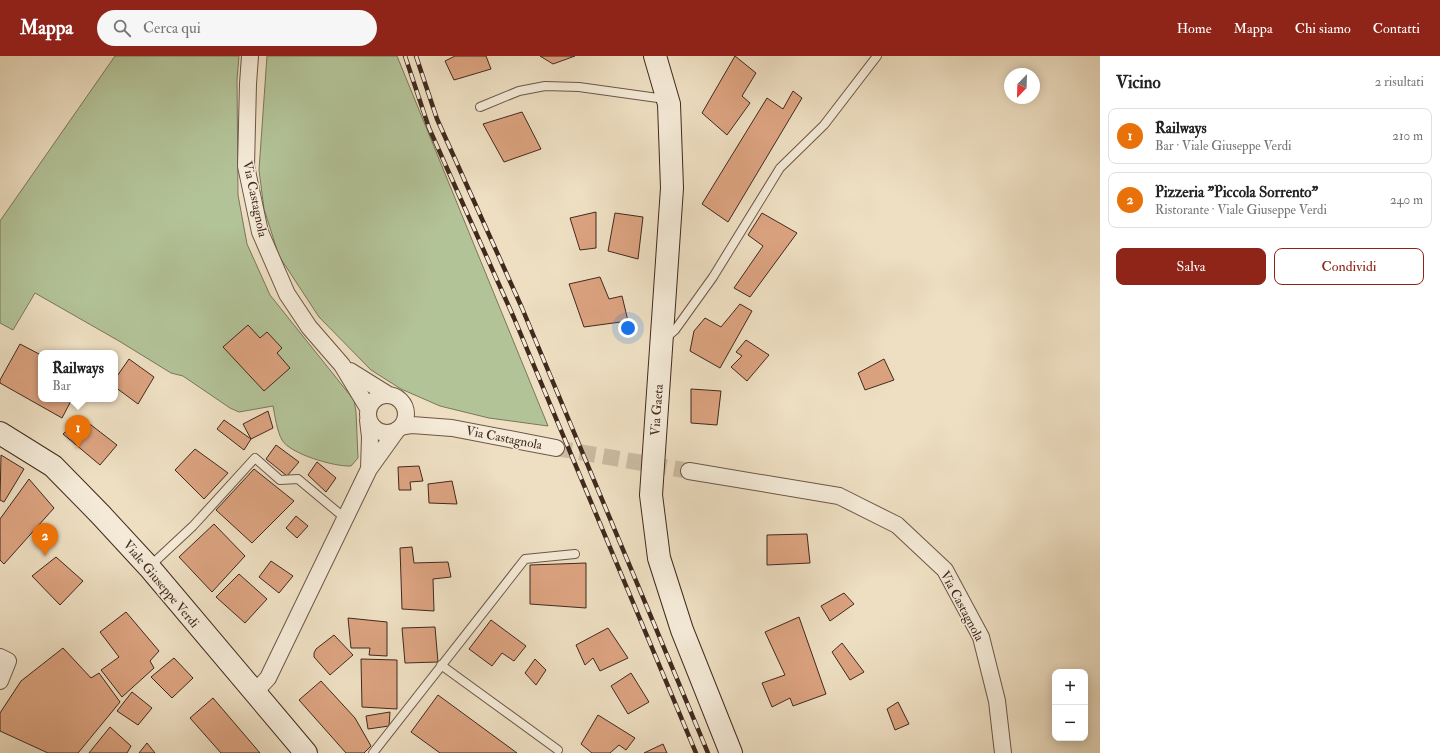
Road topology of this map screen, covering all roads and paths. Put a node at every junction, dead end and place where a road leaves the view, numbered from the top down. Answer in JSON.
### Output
{"nodes":[{"id":1,"x":250,"y":56,"type":"edge"},
{"id":2,"x":656,"y":56,"type":"edge"},
{"id":3,"x":876,"y":56,"type":"edge"},
{"id":4,"x":668,"y":100,"type":"junction"},
{"id":5,"x":480,"y":107,"type":"dead end"},
{"id":6,"x":662,"y":342,"type":"junction"},
{"id":7,"x":342,"y":365,"type":"junction"},
{"id":8,"x":387,"y":394,"type":"junction"},
{"id":9,"x":403,"y":403,"type":"junction"},
{"id":10,"x":368,"y":414,"type":"junction"},
{"id":11,"x":399,"y":428,"type":"junction"},
{"id":12,"x":452,"y":428,"type":"junction"},
{"id":13,"x":0,"y":433,"type":"edge"},
{"id":14,"x":556,"y":448,"type":"tunnel mouth"},
{"id":15,"x":369,"y":469,"type":"junction"},
{"id":16,"x":689,"y":471,"type":"tunnel mouth"},
{"id":17,"x":346,"y":519,"type":"junction"},
{"id":18,"x":575,"y":554,"type":"dead end"},
{"id":19,"x":149,"y":567,"type":"junction"},
{"id":20,"x":0,"y":657,"type":"edge"},
{"id":21,"x":441,"y":665,"type":"junction"},
{"id":22,"x":0,"y":681,"type":"edge"},
{"id":23,"x":255,"y":692,"type":"junction"},
{"id":24,"x":558,"y":750,"type":"dead end"},
{"id":25,"x":306,"y":753,"type":"edge"},
{"id":26,"x":373,"y":753,"type":"edge"},
{"id":27,"x":731,"y":753,"type":"edge"},
{"id":28,"x":1002,"y":753,"type":"edge"}],
"edges":[{"from":1,"to":7,"type":"street","name":"Via Castagnola"},
{"from":2,"to":4,"type":"street","name":"Via Gaeta"},
{"from":3,"to":6,"type":"lane"},
{"from":4,"to":5,"type":"lane"},
{"from":4,"to":6,"type":"street","name":"Via Gaeta"},
{"from":6,"to":27,"type":"street","name":"Via Gaeta"},
{"from":7,"to":8,"type":"street"},
{"from":7,"to":10,"type":"street"},
{"from":8,"to":9,"type":"street"},
{"from":8,"to":10,"type":"street"},
{"from":9,"to":11,"type":"street"},
{"from":9,"to":12,"type":"street"},
{"from":10,"to":11,"type":"street"},
{"from":10,"to":15,"type":"street"},
{"from":11,"to":12,"type":"street"},
{"from":11,"to":15,"type":"street"},
{"from":12,"to":14,"type":"street","name":"Via Castagnola"},
{"from":13,"to":19,"type":"street","name":"Viale Giuseppe Verdi"},
{"from":15,"to":17,"type":"street"},
{"from":16,"to":28,"type":"street","name":"Via Castagnola"},
{"from":17,"to":19,"type":"lane"},
{"from":17,"to":23,"type":"street"},
{"from":18,"to":21,"type":"lane"},
{"from":19,"to":23,"type":"street","name":"Viale Giuseppe Verdi"},
{"from":20,"to":22,"type":"street"},
{"from":21,"to":24,"type":"lane"},
{"from":21,"to":26,"type":"lane"},
{"from":23,"to":25,"type":"street","name":"Viale Giuseppe Verdi"}]}
